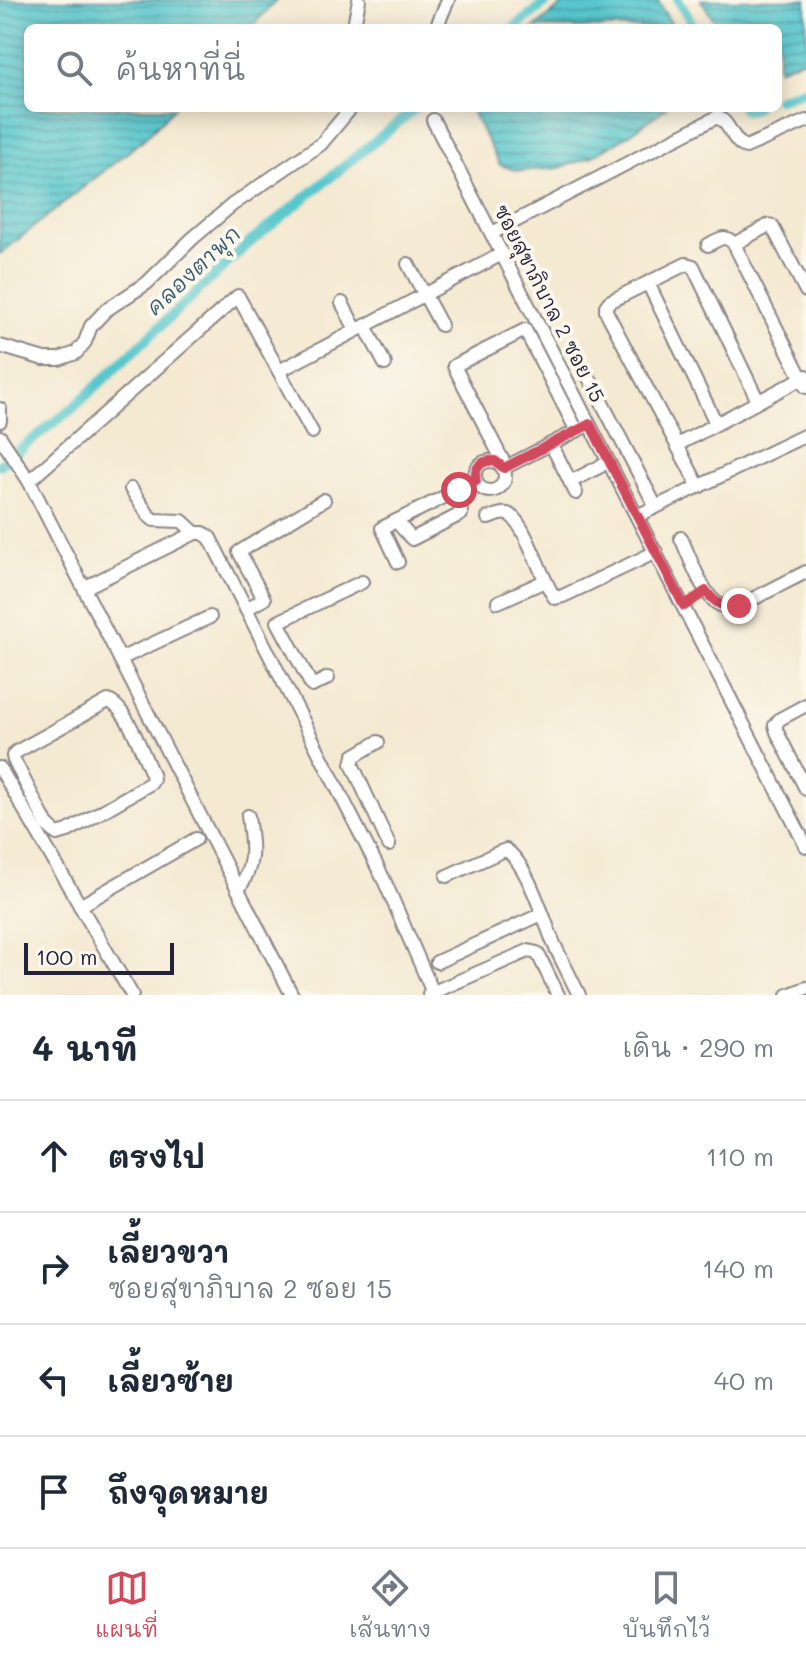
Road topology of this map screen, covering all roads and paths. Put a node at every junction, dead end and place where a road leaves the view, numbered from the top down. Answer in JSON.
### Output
{"nodes":[{"id":1,"x":359,"y":0,"type":"edge"},
{"id":2,"x":448,"y":0,"type":"edge"},
{"id":3,"x":356,"y":24,"type":"edge"},
{"id":4,"x":438,"y":24,"type":"edge"},
{"id":5,"x":348,"y":112,"type":"edge"},
{"id":6,"x":433,"y":120,"type":"dead end"},
{"id":7,"x":806,"y":121,"type":"edge"},
{"id":8,"x":492,"y":233,"type":"junction"},
{"id":9,"x":708,"y":245,"type":"dead end"},
{"id":10,"x":736,"y":246,"type":"junction"},
{"id":11,"x":502,"y":254,"type":"junction"},
{"id":12,"x":408,"y":264,"type":"dead end"},
{"id":13,"x":648,"y":283,"type":"junction"},
{"id":14,"x":806,"y":291,"type":"edge"},
{"id":15,"x":424,"y":295,"type":"junction"},
{"id":16,"x":342,"y":303,"type":"dead end"},
{"id":17,"x":441,"y":325,"type":"dead end"},
{"id":18,"x":361,"y":328,"type":"junction"},
{"id":19,"x":0,"y":346,"type":"edge"},
{"id":20,"x":385,"y":364,"type":"dead end"},
{"id":21,"x":279,"y":371,"type":"junction"},
{"id":22,"x":587,"y":374,"type":"dead end"},
{"id":23,"x":804,"y":380,"type":"edge"},
{"id":24,"x":758,"y":401,"type":"junction"},
{"id":25,"x":0,"y":409,"type":"edge"},
{"id":26,"x":0,"y":421,"type":"edge"},
{"id":27,"x":716,"y":423,"type":"junction"},
{"id":28,"x":590,"y":424,"type":"junction"},
{"id":29,"x":577,"y":431,"type":"junction"},
{"id":30,"x":312,"y":432,"type":"dead end"},
{"id":31,"x":806,"y":435,"type":"edge"},
{"id":32,"x":4,"y":442,"type":"edge"},
{"id":33,"x":551,"y":444,"type":"junction"},
{"id":34,"x":677,"y":445,"type":"junction"},
{"id":35,"x":601,"y":466,"type":"dead end"},
{"id":36,"x":505,"y":468,"type":"junction"},
{"id":37,"x":29,"y":481,"type":"junction"},
{"id":38,"x":476,"y":481,"type":"junction"},
{"id":39,"x":699,"y":487,"type":"junction"},
{"id":40,"x":131,"y":489,"type":"dead end"},
{"id":41,"x":459,"y":490,"type":"junction"},
{"id":42,"x":324,"y":500,"type":"dead end"},
{"id":43,"x":656,"y":507,"type":"junction"},
{"id":44,"x":637,"y":516,"type":"junction"},
{"id":45,"x":488,"y":518,"type":"dead end"},
{"id":46,"x":396,"y":521,"type":"junction"},
{"id":47,"x":195,"y":533,"type":"junction"},
{"id":48,"x":681,"y":538,"type":"dead end"},
{"id":49,"x":656,"y":552,"type":"junction"},
{"id":50,"x":398,"y":562,"type":"dead end"},
{"id":51,"x":806,"y":572,"type":"edge"},
{"id":52,"x":545,"y":581,"type":"junction"},
{"id":53,"x":362,"y":582,"type":"dead end"},
{"id":54,"x":84,"y":588,"type":"junction"},
{"id":55,"x":706,"y":591,"type":"junction"},
{"id":56,"x":498,"y":602,"type":"dead end"},
{"id":57,"x":684,"y":606,"type":"junction"},
{"id":58,"x":246,"y":609,"type":"junction"},
{"id":59,"x":210,"y":617,"type":"dead end"},
{"id":60,"x":292,"y":648,"type":"junction"},
{"id":61,"x":120,"y":659,"type":"junction"},
{"id":62,"x":272,"y":659,"type":"junction"},
{"id":63,"x":328,"y":678,"type":"dead end"},
{"id":64,"x":806,"y":705,"type":"edge"},
{"id":65,"x":144,"y":708,"type":"junction"},
{"id":66,"x":126,"y":718,"type":"junction"},
{"id":67,"x":378,"y":742,"type":"dead end"},
{"id":68,"x":0,"y":768,"type":"edge"},
{"id":69,"x":355,"y":772,"type":"junction"},
{"id":70,"x":336,"y":783,"type":"junction"},
{"id":71,"x":806,"y":789,"type":"edge"},
{"id":72,"x":248,"y":816,"type":"dead end"},
{"id":73,"x":196,"y":839,"type":"dead end"},
{"id":74,"x":389,"y":845,"type":"dead end"},
{"id":75,"x":806,"y":846,"type":"edge"},
{"id":76,"x":447,"y":876,"type":"dead end"},
{"id":77,"x":238,"y":890,"type":"junction"},
{"id":78,"x":80,"y":906,"type":"junction"},
{"id":79,"x":542,"y":914,"type":"junction"},
{"id":80,"x":554,"y":943,"type":"junction"},
{"id":81,"x":537,"y":953,"type":"junction"},
{"id":82,"x":437,"y":962,"type":"dead end"},
{"id":83,"x":806,"y":988,"type":"edge"},
{"id":84,"x":431,"y":994,"type":"edge"},
{"id":85,"x":132,"y":995,"type":"edge"},
{"id":86,"x":292,"y":995,"type":"edge"},
{"id":87,"x":558,"y":995,"type":"edge"},
{"id":88,"x":579,"y":995,"type":"edge"},
{"id":89,"x":788,"y":995,"type":"edge"}],
"edges":[{"from":1,"to":3,"type":"street"},
{"from":2,"to":4,"type":"street"},
{"from":5,"to":19,"type":"street"},
{"from":6,"to":8,"type":"street","name":"ซอยสุขาภิบาล 2 ซอย 15"},
{"from":7,"to":8,"type":"street"},
{"from":8,"to":11,"type":"street","name":"ซอยสุขาภิบาล 2 ซอย 15"},
{"from":9,"to":10,"type":"street"},
{"from":10,"to":14,"type":"street"},
{"from":10,"to":23,"type":"street"},
{"from":11,"to":15,"type":"street"},
{"from":11,"to":28,"type":"street","name":"ซอยสุขาภิบาล 2 ซอย 15"},
{"from":12,"to":15,"type":"street"},
{"from":13,"to":24,"type":"street"},
{"from":13,"to":27,"type":"street"},
{"from":13,"to":34,"type":"street"},
{"from":15,"to":17,"type":"street"},
{"from":15,"to":18,"type":"street"},
{"from":16,"to":18,"type":"street"},
{"from":18,"to":20,"type":"street"},
{"from":18,"to":21,"type":"street"},
{"from":21,"to":30,"type":"street"},
{"from":21,"to":37,"type":"street"},
{"from":22,"to":43,"type":"street"},
{"from":23,"to":24,"type":"street"},
{"from":24,"to":27,"type":"street"},
{"from":25,"to":26,"type":"street"},
{"from":27,"to":34,"type":"street"},
{"from":28,"to":29,"type":"street"},
{"from":28,"to":44,"type":"street","name":"ซอยสุขาภิบาล 2 ซอย 15"},
{"from":29,"to":33,"type":"street"},
{"from":29,"to":36,"type":"street"},
{"from":31,"to":39,"type":"street"},
{"from":32,"to":37,"type":"street"},
{"from":33,"to":35,"type":"street"},
{"from":33,"to":36,"type":"street"},
{"from":34,"to":39,"type":"street"},
{"from":36,"to":38,"type":"street"},
{"from":36,"to":38,"type":"street"},
{"from":37,"to":54,"type":"street"},
{"from":38,"to":41,"type":"street"},
{"from":39,"to":43,"type":"street"},
{"from":40,"to":47,"type":"street"},
{"from":41,"to":46,"type":"street"},
{"from":41,"to":46,"type":"street"},
{"from":42,"to":58,"type":"street"},
{"from":43,"to":44,"type":"street"},
{"from":44,"to":49,"type":"street","name":"ซอยสุขาภิบาล 2 ซอย 15"},
{"from":45,"to":52,"type":"street"},
{"from":46,"to":50,"type":"street"},
{"from":47,"to":54,"type":"street"},
{"from":47,"to":58,"type":"street"},
{"from":48,"to":55,"type":"street"},
{"from":49,"to":52,"type":"street"},
{"from":49,"to":57,"type":"street","name":"ซอยสุขาภิบาล 2 ซอย 15"},
{"from":51,"to":55,"type":"street"},
{"from":52,"to":56,"type":"street"},
{"from":53,"to":60,"type":"street"},
{"from":54,"to":61,"type":"street"},
{"from":55,"to":57,"type":"street"},
{"from":57,"to":75,"type":"street","name":"ซอยสุขาภิบาล 2 ซอย 15"},
{"from":58,"to":62,"type":"street"},
{"from":59,"to":61,"type":"street"},
{"from":60,"to":62,"type":"street"},
{"from":60,"to":63,"type":"street"},
{"from":61,"to":65,"type":"street"},
{"from":62,"to":70,"type":"street"},
{"from":64,"to":71,"type":"street"},
{"from":65,"to":66,"type":"street"},
{"from":65,"to":77,"type":"street"},
{"from":66,"to":66,"type":"street"},
{"from":67,"to":69,"type":"street"},
{"from":68,"to":78,"type":"street"},
{"from":69,"to":70,"type":"street"},
{"from":69,"to":74,"type":"street"},
{"from":70,"to":84,"type":"street"},
{"from":72,"to":77,"type":"street"},
{"from":73,"to":78,"type":"street"},
{"from":76,"to":79,"type":"street"},
{"from":77,"to":86,"type":"street"},
{"from":78,"to":85,"type":"street"},
{"from":79,"to":80,"type":"street"},
{"from":79,"to":82,"type":"street"},
{"from":80,"to":81,"type":"street"},
{"from":80,"to":88,"type":"street"},
{"from":81,"to":84,"type":"street"},
{"from":81,"to":87,"type":"street"},
{"from":83,"to":89,"type":"street"}]}
